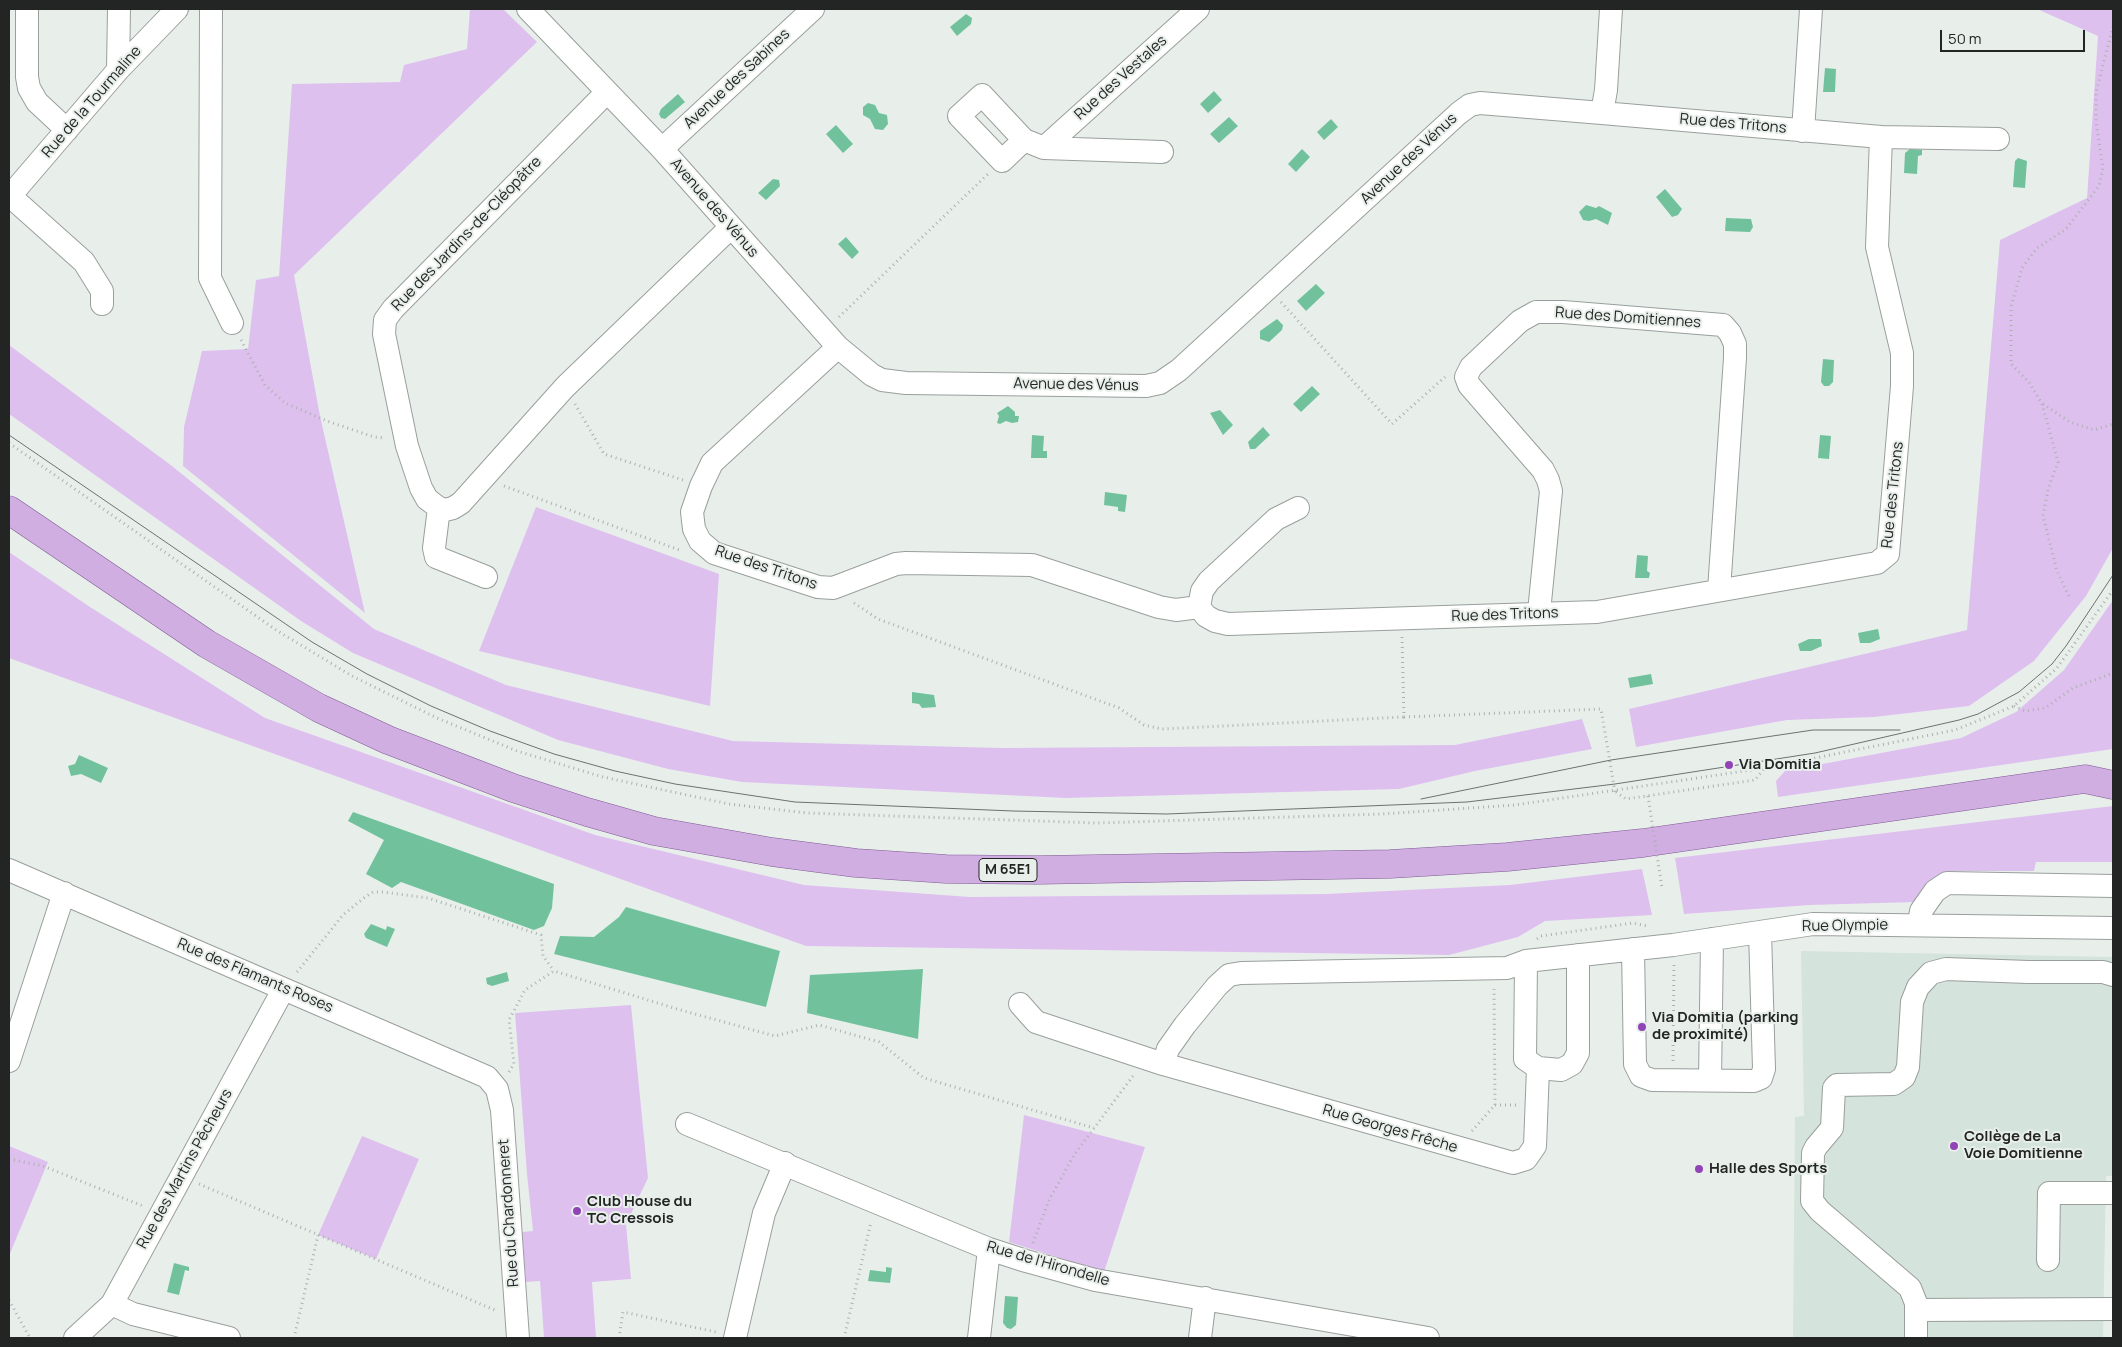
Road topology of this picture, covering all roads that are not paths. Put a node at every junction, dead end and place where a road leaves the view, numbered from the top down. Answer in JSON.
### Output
{"nodes":[{"id":1,"x":27,"y":9,"type":"edge"},
{"id":2,"x":119,"y":9,"type":"edge"},
{"id":3,"x":177,"y":9,"type":"edge"},
{"id":4,"x":211,"y":9,"type":"edge"},
{"id":5,"x":528,"y":9,"type":"edge"},
{"id":6,"x":813,"y":9,"type":"edge"},
{"id":7,"x":1198,"y":9,"type":"edge"},
{"id":8,"x":1611,"y":9,"type":"edge"},
{"id":9,"x":1811,"y":9,"type":"edge"},
{"id":10,"x":118,"y":70,"type":"junction"},
{"id":11,"x":606,"y":93,"type":"junction"},
{"id":12,"x":1602,"y":113,"type":"junction"},
{"id":13,"x":67,"y":130,"type":"junction"},
{"id":14,"x":1803,"y":131,"type":"junction"},
{"id":15,"x":1881,"y":137,"type":"junction"},
{"id":16,"x":1998,"y":139,"type":"dead end"},
{"id":17,"x":1034,"y":144,"type":"junction"},
{"id":18,"x":662,"y":149,"type":"junction"},
{"id":19,"x":1162,"y":152,"type":"dead end"},
{"id":20,"x":9,"y":196,"type":"edge"},
{"id":21,"x":730,"y":228,"type":"junction"},
{"id":22,"x":102,"y":304,"type":"dead end"},
{"id":23,"x":232,"y":323,"type":"road end"},
{"id":24,"x":831,"y":339,"type":"junction"},
{"id":25,"x":438,"y":508,"type":"junction"},
{"id":26,"x":1298,"y":508,"type":"dead end"},
{"id":27,"x":9,"y":510,"type":"edge"},
{"id":28,"x":486,"y":577,"type":"dead end"},
{"id":29,"x":1719,"y":590,"type":"junction"},
{"id":30,"x":1199,"y":607,"type":"junction"},
{"id":31,"x":1539,"y":612,"type":"junction"},
{"id":32,"x":2113,"y":764,"type":"edge"},
{"id":33,"x":2086,"y":779,"type":"junction"},
{"id":34,"x":2113,"y":785,"type":"edge"},
{"id":35,"x":9,"y":870,"type":"edge"},
{"id":36,"x":2113,"y":886,"type":"edge"},
{"id":37,"x":64,"y":893,"type":"junction"},
{"id":38,"x":1919,"y":925,"type":"junction"},
{"id":39,"x":2113,"y":928,"type":"edge"},
{"id":40,"x":1760,"y":932,"type":"junction"},
{"id":41,"x":1712,"y":939,"type":"junction"},
{"id":42,"x":1633,"y":949,"type":"junction"},
{"id":43,"x":1578,"y":955,"type":"junction"},
{"id":44,"x":1509,"y":972,"type":"junction"},
{"id":45,"x":2113,"y":976,"type":"edge"},
{"id":46,"x":283,"y":990,"type":"junction"},
{"id":47,"x":1020,"y":1004,"type":"dead end"},
{"id":48,"x":9,"y":1061,"type":"edge"},
{"id":49,"x":1163,"y":1064,"type":"junction"},
{"id":50,"x":1538,"y":1068,"type":"junction"},
{"id":51,"x":1710,"y":1080,"type":"junction"},
{"id":52,"x":497,"y":1089,"type":"joint"},
{"id":53,"x":687,"y":1124,"type":"dead end"},
{"id":54,"x":785,"y":1163,"type":"junction"},
{"id":55,"x":2113,"y":1193,"type":"edge"},
{"id":56,"x":990,"y":1248,"type":"junction"},
{"id":57,"x":2048,"y":1260,"type":"dead end"},
{"id":58,"x":1205,"y":1298,"type":"junction"},
{"id":59,"x":112,"y":1304,"type":"junction"},
{"id":60,"x":2113,"y":1309,"type":"edge"},
{"id":61,"x":1916,"y":1310,"type":"junction"},
{"id":62,"x":517,"y":1329,"type":"edge"},
{"id":63,"x":736,"y":1337,"type":"edge"},
{"id":64,"x":75,"y":1338,"type":"edge"},
{"id":65,"x":229,"y":1338,"type":"edge"},
{"id":66,"x":978,"y":1338,"type":"edge"},
{"id":67,"x":1200,"y":1338,"type":"edge"},
{"id":68,"x":1421,"y":1338,"type":"edge"},
{"id":69,"x":1916,"y":1338,"type":"edge"}],
"edges":[{"from":1,"to":13,"type":"street"},
{"from":2,"to":10,"type":"street"},
{"from":3,"to":10,"type":"street","name":"Rue de la Tourmaline"},
{"from":4,"to":23,"type":"street"},
{"from":5,"to":11,"type":"street","name":"Avenue des Vénus"},
{"from":6,"to":18,"type":"street","name":"Avenue des Sabines"},
{"from":7,"to":17,"type":"street","name":"Rue des Vestales"},
{"from":8,"to":12,"type":"street"},
{"from":9,"to":14,"type":"street"},
{"from":10,"to":13,"type":"street","name":"Rue de la Tourmaline"},
{"from":11,"to":18,"type":"street","name":"Avenue des Vénus"},
{"from":11,"to":25,"type":"street","name":"Rue des Jardins-de-Cléopâtre"},
{"from":12,"to":14,"type":"street","name":"Rue des Tritons"},
{"from":12,"to":24,"type":"street","name":"Avenue des Vénus"},
{"from":13,"to":20,"type":"street","name":"Rue de la Tourmaline"},
{"from":14,"to":15,"type":"street","name":"Rue des Tritons"},
{"from":15,"to":16,"type":"street"},
{"from":15,"to":29,"type":"street","name":"Rue des Tritons"},
{"from":17,"to":17,"type":"street","name":"Rue des Vestales"},
{"from":17,"to":19,"type":"street"},
{"from":18,"to":21,"type":"street","name":"Avenue des Vénus"},
{"from":20,"to":22,"type":"street"},
{"from":21,"to":24,"type":"street","name":"Avenue des Vénus"},
{"from":21,"to":25,"type":"street"},
{"from":24,"to":30,"type":"street","name":"Rue des Tritons"},
{"from":25,"to":28,"type":"street"},
{"from":26,"to":30,"type":"street"},
{"from":27,"to":33,"type":"main road","number":"M 65E1"},
{"from":29,"to":31,"type":"street","name":"Rue des Tritons"},
{"from":29,"to":31,"type":"street","name":"Rue des Domitiennes"},
{"from":30,"to":31,"type":"street","name":"Rue des Tritons"},
{"from":32,"to":33,"type":"main road","number":"M 65E1"},
{"from":33,"to":34,"type":"main road","number":"M 65E1"},
{"from":35,"to":37,"type":"street","name":"Rue des Flamants Roses"},
{"from":36,"to":38,"type":"street"},
{"from":37,"to":46,"type":"street","name":"Rue des Flamants Roses"},
{"from":37,"to":48,"type":"street"},
{"from":38,"to":39,"type":"street","name":"Rue Olympie"},
{"from":38,"to":40,"type":"street","name":"Rue Olympie"},
{"from":40,"to":41,"type":"street","name":"Rue Olympie"},
{"from":40,"to":51,"type":"street"},
{"from":41,"to":42,"type":"street","name":"Rue Olympie"},
{"from":41,"to":51,"type":"street"},
{"from":42,"to":43,"type":"street","name":"Rue Olympie"},
{"from":42,"to":51,"type":"street"},
{"from":43,"to":44,"type":"street","name":"Rue Olympie"},
{"from":43,"to":50,"type":"street"},
{"from":44,"to":49,"type":"street"},
{"from":44,"to":50,"type":"street"},
{"from":45,"to":61,"type":"street"},
{"from":46,"to":52,"type":"street","name":"Rue des Flamants Roses"},
{"from":46,"to":59,"type":"street","name":"Rue des Martins Pêcheurs"},
{"from":47,"to":49,"type":"street","name":"Rue Georges Frêche"},
{"from":49,"to":50,"type":"street","name":"Rue Georges Frêche"},
{"from":52,"to":62,"type":"street","name":"Rue du Chardonneret"},
{"from":53,"to":54,"type":"street","name":"Rue de l'Hirondelle"},
{"from":54,"to":56,"type":"street","name":"Rue de l'Hirondelle"},
{"from":54,"to":63,"type":"street"},
{"from":55,"to":57,"type":"street"},
{"from":56,"to":58,"type":"street","name":"Rue de l'Hirondelle"},
{"from":56,"to":66,"type":"street"},
{"from":58,"to":67,"type":"street"},
{"from":58,"to":68,"type":"street","name":"Rue de l'Hirondelle"},
{"from":59,"to":64,"type":"street","name":"Rue des Martins Pêcheurs"},
{"from":59,"to":65,"type":"street"},
{"from":60,"to":61,"type":"street"},
{"from":61,"to":69,"type":"street"}]}
